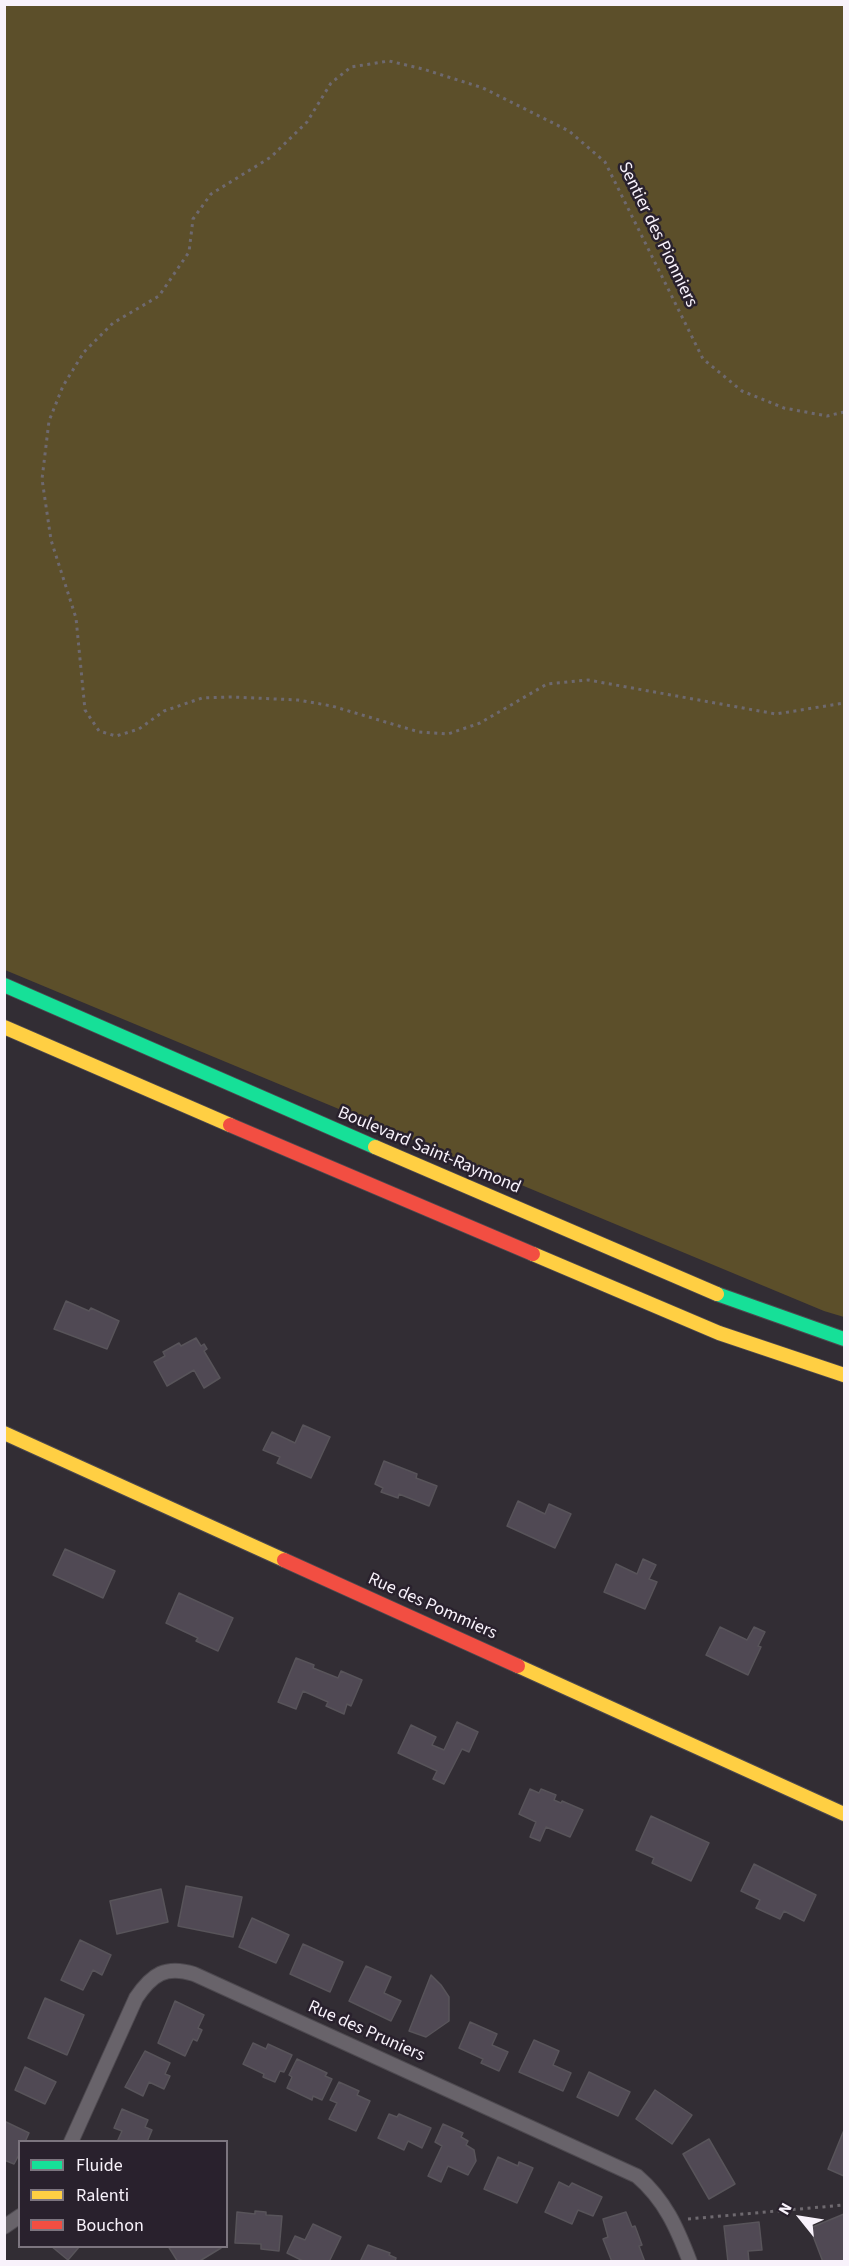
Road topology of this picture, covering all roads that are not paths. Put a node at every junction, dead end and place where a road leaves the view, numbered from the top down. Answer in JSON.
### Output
{"nodes":[{"id":1,"x":4,"y":985,"type":"edge"},
{"id":2,"x":4,"y":1027,"type":"edge"},
{"id":3,"x":844,"y":1339,"type":"edge"},
{"id":4,"x":844,"y":1375,"type":"edge"},
{"id":5,"x":4,"y":1433,"type":"edge"},
{"id":6,"x":844,"y":1814,"type":"edge"},
{"id":7,"x":72,"y":2140,"type":"edge"},
{"id":8,"x":18,"y":2217,"type":"edge"},
{"id":9,"x":4,"y":2227,"type":"edge"},
{"id":10,"x":690,"y":2262,"type":"edge"}],
"edges":[{"from":1,"to":3,"type":"main road","name":"Boulevard Saint-Raymond"},
{"from":2,"to":4,"type":"main road"},
{"from":5,"to":6,"type":"main road","name":"Rue des Pommiers"},
{"from":7,"to":10,"type":"street","name":"Rue des Pruniers"},
{"from":8,"to":9,"type":"street"}]}
